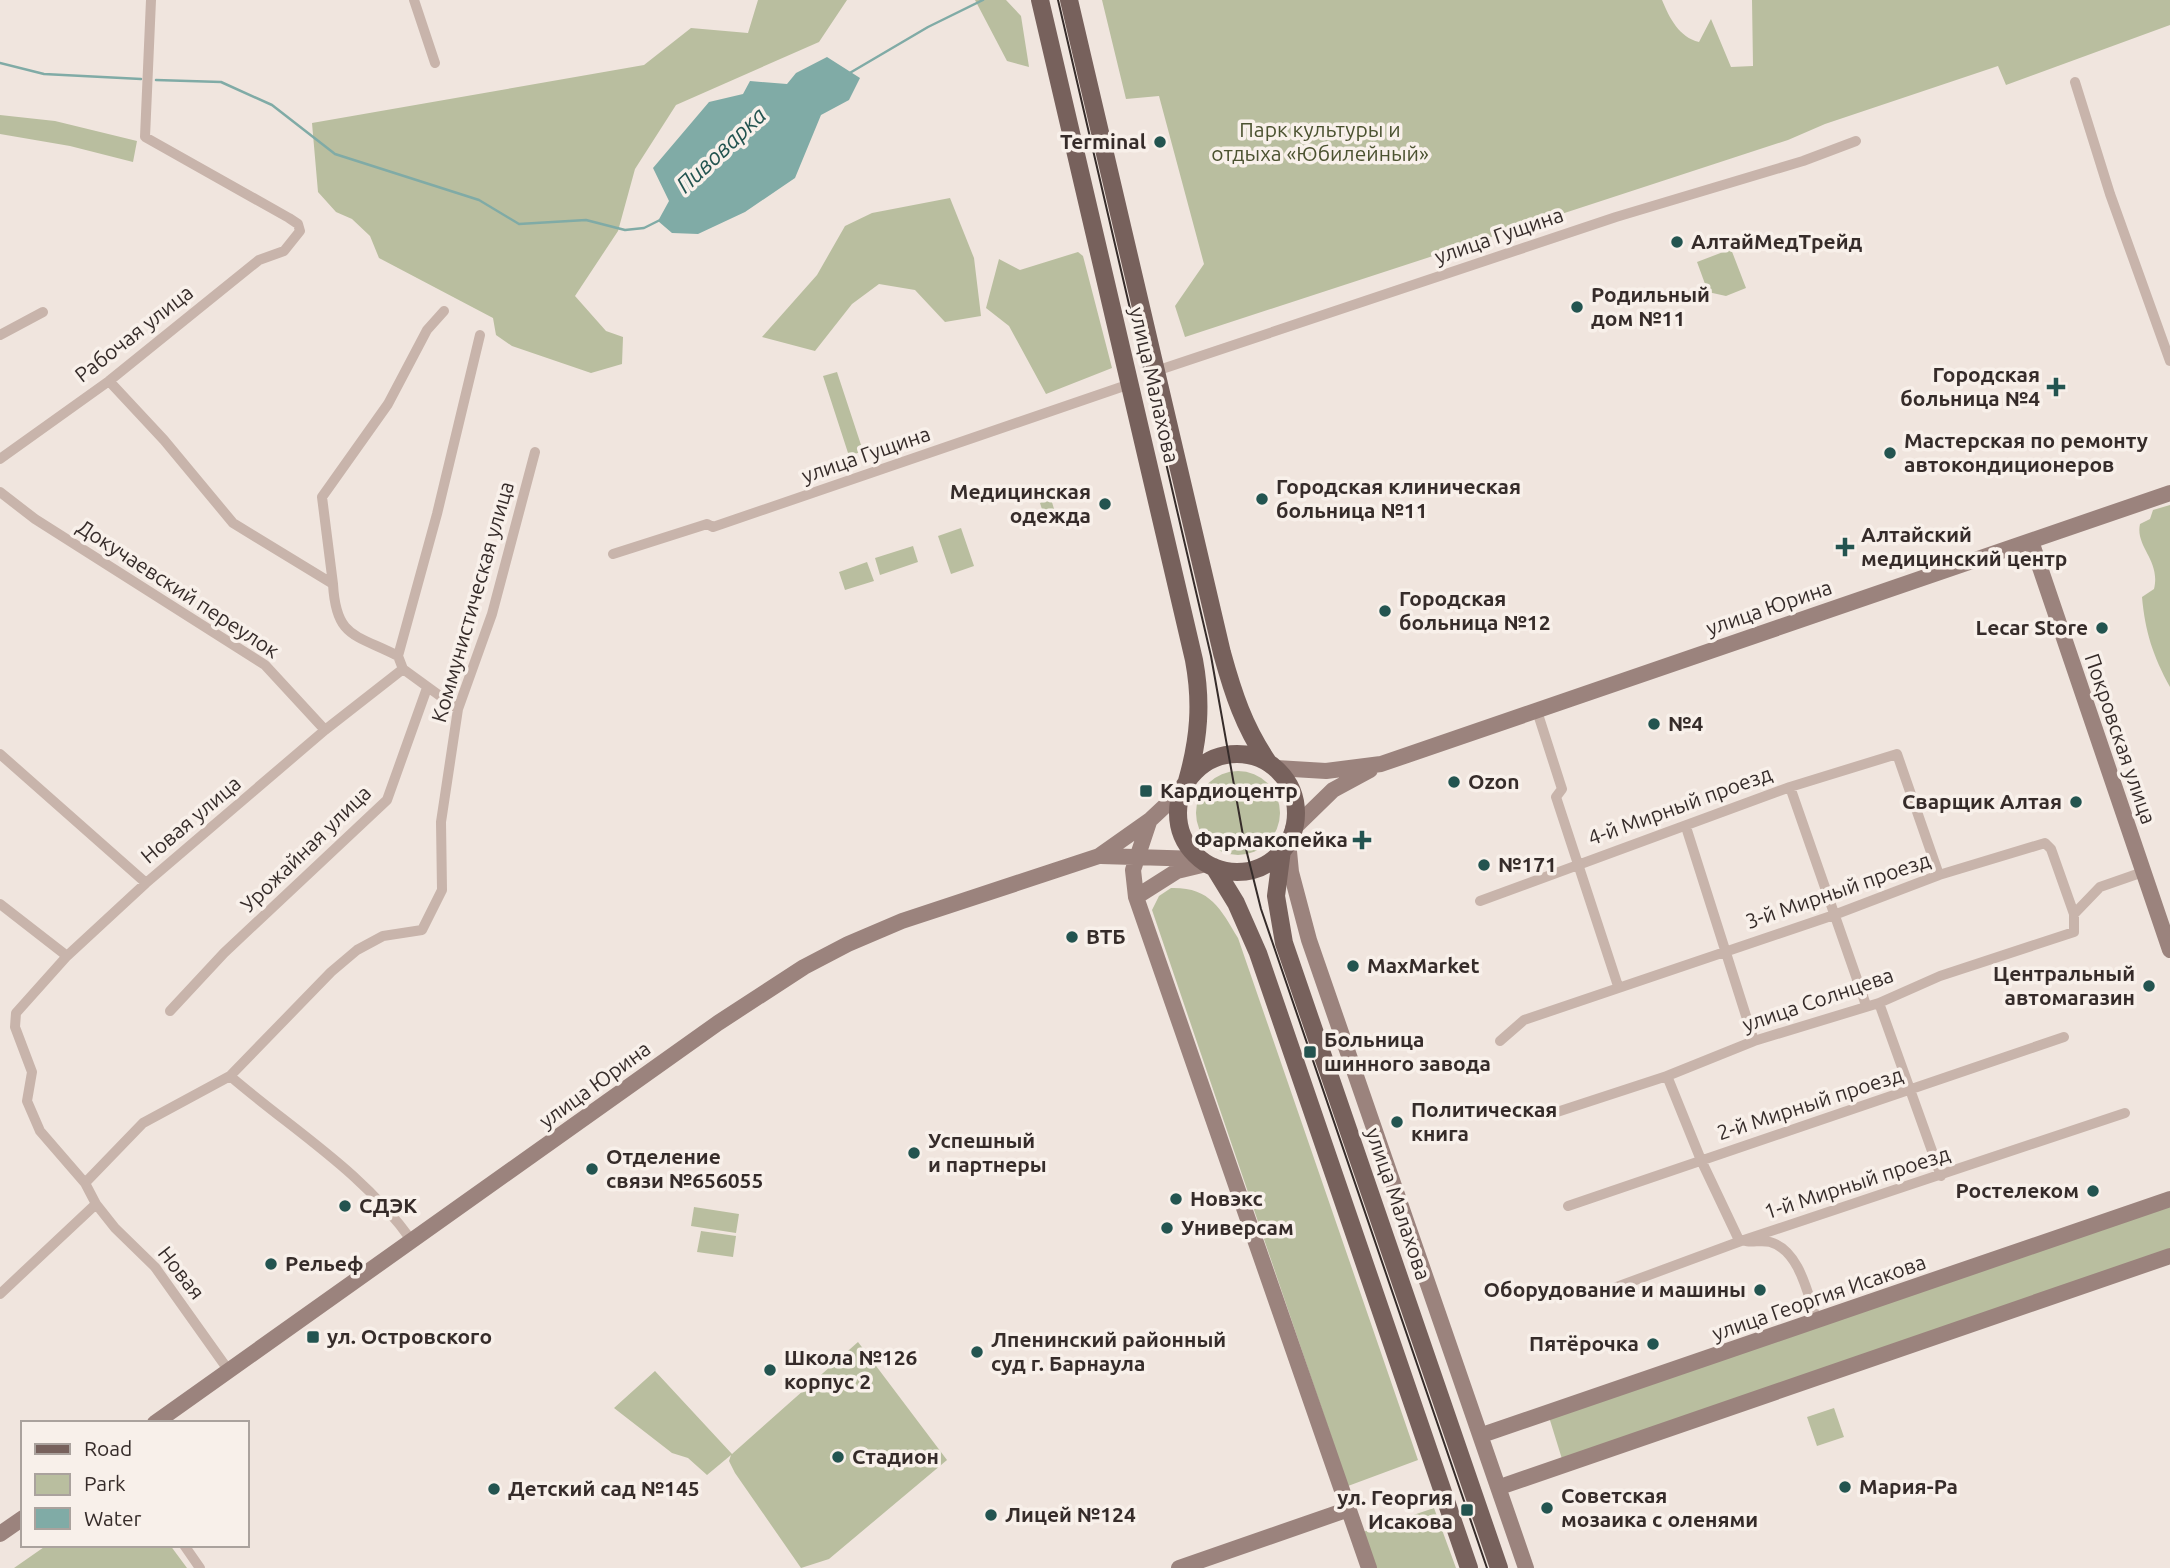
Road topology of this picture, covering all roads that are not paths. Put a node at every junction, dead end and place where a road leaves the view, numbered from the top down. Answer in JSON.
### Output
{"nodes":[{"id":1,"x":151,"y":0,"type":"edge"},
{"id":2,"x":414,"y":0,"type":"edge"},
{"id":3,"x":1040,"y":0,"type":"edge"},
{"id":4,"x":1069,"y":0,"type":"edge"},
{"id":5,"x":435,"y":63,"type":"dead end"},
{"id":6,"x":2075,"y":82,"type":"dead end"},
{"id":7,"x":1856,"y":141,"type":"dead end"},
{"id":8,"x":443,"y":311,"type":"dead end"},
{"id":9,"x":43,"y":313,"type":"dead end"},
{"id":10,"x":0,"y":335,"type":"edge"},
{"id":11,"x":480,"y":335,"type":"dead end"},
{"id":12,"x":2170,"y":360,"type":"edge"},
{"id":13,"x":1156,"y":371,"type":"junction"},
{"id":14,"x":109,"y":381,"type":"junction"},
{"id":15,"x":1130,"y":384,"type":"junction"},
{"id":16,"x":536,"y":452,"type":"dead end"},
{"id":17,"x":0,"y":459,"type":"edge"},
{"id":18,"x":0,"y":492,"type":"edge"},
{"id":19,"x":2170,"y":493,"type":"edge"},
{"id":20,"x":2031,"y":541,"type":"junction"},
{"id":21,"x":613,"y":554,"type":"dead end"},
{"id":22,"x":333,"y":584,"type":"junction"},
{"id":23,"x":398,"y":656,"type":"junction"},
{"id":24,"x":403,"y":670,"type":"junction"},
{"id":25,"x":427,"y":688,"type":"junction"},
{"id":26,"x":458,"y":709,"type":"junction"},
{"id":27,"x":1537,"y":711,"type":"junction"},
{"id":28,"x":325,"y":730,"type":"junction"},
{"id":29,"x":0,"y":754,"type":"edge"},
{"id":30,"x":1381,"y":764,"type":"junction"},
{"id":31,"x":1272,"y":765,"type":"junction"},
{"id":32,"x":1185,"y":785,"type":"junction"},
{"id":33,"x":1790,"y":787,"type":"junction"},
{"id":34,"x":1150,"y":820,"type":"junction"},
{"id":35,"x":1686,"y":827,"type":"junction"},
{"id":36,"x":1288,"y":840,"type":"junction"},
{"id":37,"x":1137,"y":855,"type":"junction"},
{"id":38,"x":1099,"y":856,"type":"junction"},
{"id":39,"x":1207,"y":863,"type":"junction"},
{"id":40,"x":1577,"y":864,"type":"junction"},
{"id":41,"x":2143,"y":872,"type":"junction"},
{"id":42,"x":1939,"y":875,"type":"junction"},
{"id":43,"x":146,"y":883,"type":"junction"},
{"id":44,"x":1136,"y":897,"type":"junction"},
{"id":45,"x":1479,"y":901,"type":"dead end"},
{"id":46,"x":0,"y":904,"type":"edge"},
{"id":47,"x":2074,"y":914,"type":"junction"},
{"id":48,"x":1834,"y":915,"type":"junction"},
{"id":49,"x":2170,"y":950,"type":"edge"},
{"id":50,"x":1725,"y":951,"type":"junction"},
{"id":51,"x":67,"y":956,"type":"junction"},
{"id":52,"x":1618,"y":986,"type":"junction"},
{"id":53,"x":1880,"y":1003,"type":"junction"},
{"id":54,"x":1866,"y":1004,"type":"junction"},
{"id":55,"x":170,"y":1011,"type":"dead end"},
{"id":56,"x":2064,"y":1037,"type":"dead end"},
{"id":57,"x":1500,"y":1041,"type":"dead end"},
{"id":58,"x":1754,"y":1041,"type":"junction"},
{"id":59,"x":230,"y":1076,"type":"junction"},
{"id":60,"x":1667,"y":1076,"type":"junction"},
{"id":61,"x":1911,"y":1090,"type":"junction"},
{"id":62,"x":1557,"y":1112,"type":"dead end"},
{"id":63,"x":2125,"y":1113,"type":"dead end"},
{"id":64,"x":1701,"y":1160,"type":"junction"},
{"id":65,"x":1941,"y":1176,"type":"junction"},
{"id":66,"x":85,"y":1183,"type":"junction"},
{"id":67,"x":2170,"y":1199,"type":"edge"},
{"id":68,"x":96,"y":1204,"type":"junction"},
{"id":69,"x":1568,"y":1206,"type":"dead end"},
{"id":70,"x":412,"y":1241,"type":"junction"},
{"id":71,"x":1741,"y":1241,"type":"junction"},
{"id":72,"x":2170,"y":1256,"type":"edge"},
{"id":73,"x":1603,"y":1292,"type":"dead end"},
{"id":74,"x":0,"y":1294,"type":"edge"},
{"id":75,"x":1816,"y":1321,"type":"junction"},
{"id":76,"x":229,"y":1371,"type":"junction"},
{"id":77,"x":158,"y":1421,"type":"edge"},
{"id":78,"x":1482,"y":1436,"type":"junction"},
{"id":79,"x":1500,"y":1487,"type":"junction"},
{"id":80,"x":1349,"y":1508,"type":"junction"},
{"id":81,"x":21,"y":1519,"type":"edge"},
{"id":82,"x":0,"y":1534,"type":"edge"},
{"id":83,"x":185,"y":1547,"type":"edge"},
{"id":84,"x":200,"y":1568,"type":"edge"},
{"id":85,"x":1179,"y":1568,"type":"edge"},
{"id":86,"x":1369,"y":1568,"type":"edge"},
{"id":87,"x":1469,"y":1568,"type":"edge"},
{"id":88,"x":1499,"y":1568,"type":"edge"},
{"id":89,"x":1527,"y":1568,"type":"edge"}],
"edges":[{"from":1,"to":14,"type":"street","name":"Рабочая улица"},
{"from":2,"to":5,"type":"street"},
{"from":3,"to":15,"type":"main road","name":"улица Малахова"},
{"from":4,"to":13,"type":"main road","name":"улица Малахова"},
{"from":6,"to":12,"type":"street"},
{"from":7,"to":13,"type":"street","name":"улица Гущина"},
{"from":8,"to":22,"type":"street"},
{"from":9,"to":10,"type":"street"},
{"from":11,"to":23,"type":"street"},
{"from":13,"to":31,"type":"main road","name":"улица Малахова"},
{"from":14,"to":17,"type":"street","name":"Рабочая улица"},
{"from":14,"to":22,"type":"street"},
{"from":15,"to":21,"type":"street","name":"улица Гущина"},
{"from":15,"to":32,"type":"main road","name":"улица Малахова"},
{"from":16,"to":26,"type":"street","name":"Коммунистическая улица"},
{"from":18,"to":28,"type":"street","name":"Докучаевский переулок"},
{"from":19,"to":20,"type":"street","name":"улица Юрина"},
{"from":20,"to":27,"type":"street","name":"улица Юрина"},
{"from":20,"to":41,"type":"street","name":"Покровская улица"},
{"from":22,"to":23,"type":"street"},
{"from":23,"to":24,"type":"street"},
{"from":24,"to":25,"type":"street"},
{"from":24,"to":28,"type":"street","name":"Новая улица"},
{"from":25,"to":26,"type":"street"},
{"from":25,"to":55,"type":"street","name":"Урожайная улица"},
{"from":26,"to":59,"type":"street","name":"Коммунистическая улица"},
{"from":27,"to":30,"type":"street","name":"улица Юрина"},
{"from":27,"to":40,"type":"street"},
{"from":28,"to":43,"type":"street","name":"Новая улица"},
{"from":29,"to":43,"type":"street"},
{"from":30,"to":31,"type":"street","name":"улица Юрина"},
{"from":30,"to":36,"type":"street","name":"улица Юрина"},
{"from":31,"to":32,"type":"main road"},
{"from":31,"to":36,"type":"main road"},
{"from":32,"to":34,"type":"street","name":"улица Юрина"},
{"from":32,"to":39,"type":"main road"},
{"from":33,"to":35,"type":"street","name":"4-й Мирный проезд"},
{"from":33,"to":42,"type":"street","name":"4-й Мирный проезд"},
{"from":33,"to":48,"type":"street"},
{"from":34,"to":37,"type":"street"},
{"from":34,"to":38,"type":"street","name":"улица Юрина"},
{"from":35,"to":40,"type":"street","name":"4-й Мирный проезд"},
{"from":35,"to":50,"type":"street"},
{"from":36,"to":39,"type":"main road"},
{"from":36,"to":78,"type":"street"},
{"from":36,"to":88,"type":"main road","name":"улица Малахова"},
{"from":37,"to":38,"type":"street","name":"улица Юрина"},
{"from":37,"to":39,"type":"street","name":"улица Юрина"},
{"from":37,"to":44,"type":"street"},
{"from":38,"to":70,"type":"street","name":"улица Юрина"},
{"from":39,"to":44,"type":"street"},
{"from":39,"to":87,"type":"main road"},
{"from":40,"to":45,"type":"street","name":"4-й Мирный проезд"},
{"from":40,"to":52,"type":"street"},
{"from":41,"to":47,"type":"street"},
{"from":41,"to":49,"type":"street","name":"Покровская улица"},
{"from":42,"to":47,"type":"street","name":"3-й Мирный проезд"},
{"from":42,"to":48,"type":"street","name":"3-й Мирный проезд"},
{"from":43,"to":51,"type":"street","name":"Новая улица"},
{"from":44,"to":80,"type":"street"},
{"from":46,"to":51,"type":"street"},
{"from":47,"to":53,"type":"street","name":"улица Солнцева"},
{"from":48,"to":50,"type":"street","name":"3-й Мирный проезд"},
{"from":48,"to":54,"type":"street"},
{"from":50,"to":52,"type":"street","name":"3-й Мирный проезд"},
{"from":50,"to":58,"type":"street"},
{"from":51,"to":66,"type":"street","name":"Новая улица"},
{"from":52,"to":57,"type":"street","name":"3-й Мирный проезд"},
{"from":53,"to":54,"type":"street","name":"улица Солнцева"},
{"from":53,"to":61,"type":"street"},
{"from":54,"to":58,"type":"street","name":"улица Солнцева"},
{"from":56,"to":61,"type":"street","name":"2-й Мирный проезд"},
{"from":58,"to":60,"type":"street","name":"улица Солнцева"},
{"from":59,"to":66,"type":"street","name":"Коммунистическая улица"},
{"from":59,"to":70,"type":"street"},
{"from":60,"to":62,"type":"street","name":"улица Солнцева"},
{"from":60,"to":64,"type":"street"},
{"from":61,"to":64,"type":"street","name":"2-й Мирный проезд"},
{"from":61,"to":65,"type":"street"},
{"from":63,"to":65,"type":"street","name":"1-й Мирный проезд"},
{"from":64,"to":69,"type":"street","name":"2-й Мирный проезд"},
{"from":64,"to":71,"type":"street"},
{"from":65,"to":71,"type":"street","name":"1-й Мирный проезд"},
{"from":66,"to":68,"type":"street"},
{"from":67,"to":75,"type":"street","name":"улица Георгия Исакова"},
{"from":68,"to":74,"type":"street"},
{"from":68,"to":76,"type":"street","name":"Новая"},
{"from":70,"to":76,"type":"street","name":"улица Юрина"},
{"from":71,"to":73,"type":"street","name":"1-й Мирный проезд"},
{"from":71,"to":75,"type":"street"},
{"from":72,"to":79,"type":"street"},
{"from":75,"to":78,"type":"street","name":"улица Георгия Исакова"},
{"from":76,"to":77,"type":"street","name":"улица Юрина"},
{"from":78,"to":79,"type":"street"},
{"from":79,"to":89,"type":"street"},
{"from":80,"to":85,"type":"street"},
{"from":80,"to":86,"type":"street"},
{"from":81,"to":82,"type":"street"},
{"from":83,"to":84,"type":"street"}]}
